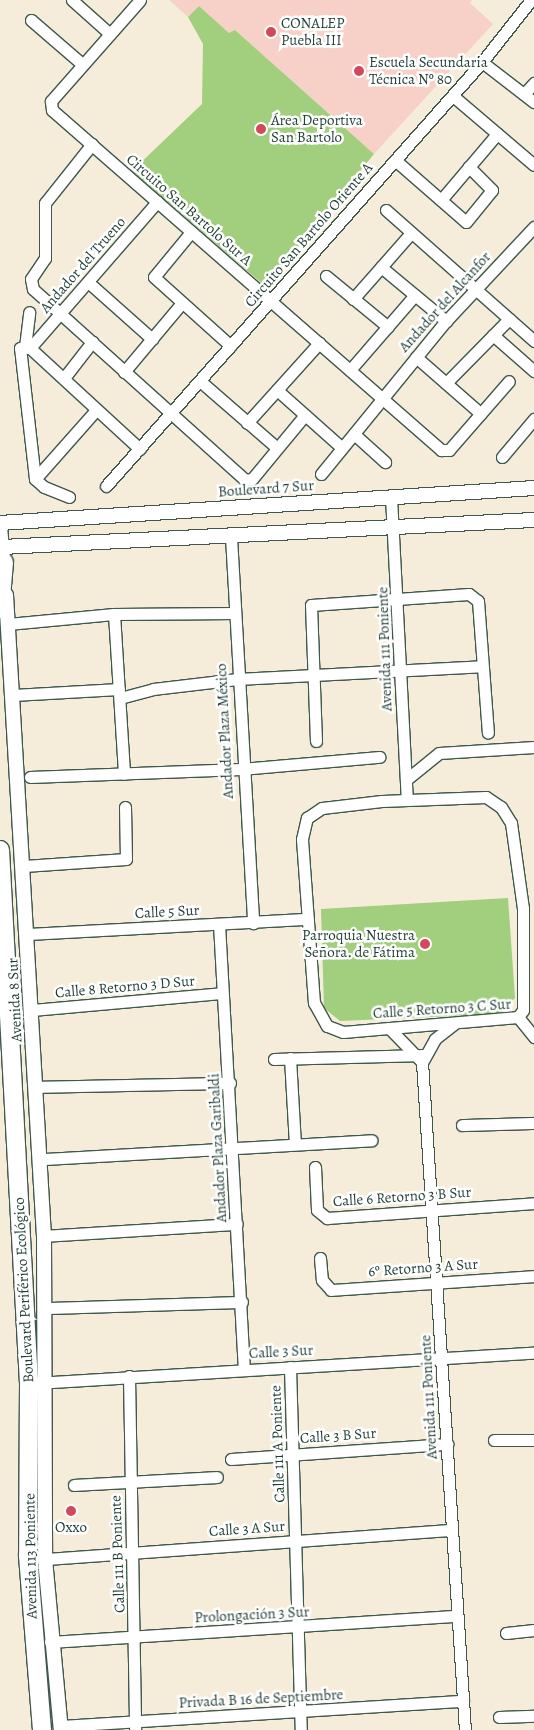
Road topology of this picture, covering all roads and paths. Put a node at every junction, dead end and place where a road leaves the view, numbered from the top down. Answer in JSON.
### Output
{"nodes":[{"id":1,"x":72,"y":0,"type":"edge"},
{"id":2,"x":140,"y":0,"type":"edge"},
{"id":3,"x":531,"y":0,"type":"edge"},
{"id":4,"x":31,"y":20,"type":"dead end"},
{"id":5,"x":110,"y":34,"type":"junction"},
{"id":6,"x":482,"y":62,"type":"junction"},
{"id":7,"x":82,"y":64,"type":"junction"},
{"id":8,"x":534,"y":83,"type":"edge"},
{"id":9,"x":524,"y":94,"type":"junction"},
{"id":10,"x":453,"y":96,"type":"junction"},
{"id":11,"x":534,"y":102,"type":"edge"},
{"id":12,"x":497,"y":134,"type":"junction"},
{"id":13,"x":92,"y":144,"type":"junction"},
{"id":14,"x":395,"y":160,"type":"junction"},
{"id":15,"x":534,"y":165,"type":"edge"},
{"id":16,"x":469,"y":167,"type":"junction"},
{"id":17,"x":441,"y":200,"type":"junction"},
{"id":18,"x":157,"y":202,"type":"junction"},
{"id":19,"x":386,"y":210,"type":"dead end"},
{"id":20,"x":534,"y":227,"type":"edge"},
{"id":21,"x":191,"y":232,"type":"junction"},
{"id":22,"x":411,"y":233,"type":"junction"},
{"id":23,"x":381,"y":267,"type":"junction"},
{"id":24,"x":326,"y":276,"type":"dead end"},
{"id":25,"x":88,"y":282,"type":"junction"},
{"id":26,"x":475,"y":291,"type":"junction"},
{"id":27,"x":415,"y":296,"type":"junction"},
{"id":28,"x":353,"y":299,"type":"junction"},
{"id":29,"x":272,"y":302,"type":"junction"},
{"id":30,"x":181,"y":304,"type":"junction"},
{"id":31,"x":30,"y":312,"type":"dead end"},
{"id":32,"x":61,"y":314,"type":"junction"},
{"id":33,"x":509,"y":319,"type":"junction"},
{"id":34,"x":446,"y":321,"type":"junction"},
{"id":35,"x":388,"y":328,"type":"junction"},
{"id":36,"x":493,"y":335,"type":"junction"},
{"id":37,"x":152,"y":339,"type":"junction"},
{"id":38,"x":534,"y":341,"type":"edge"},
{"id":39,"x":92,"y":342,"type":"junction"},
{"id":40,"x":319,"y":343,"type":"junction"},
{"id":41,"x":231,"y":346,"type":"junction"},
{"id":42,"x":28,"y":347,"type":"junction"},
{"id":43,"x":416,"y":357,"type":"junction"},
{"id":44,"x":350,"y":370,"type":"junction"},
{"id":45,"x":534,"y":371,"type":"edge"},
{"id":46,"x":124,"y":372,"type":"junction"},
{"id":47,"x":64,"y":378,"type":"junction"},
{"id":48,"x":200,"y":381,"type":"junction"},
{"id":49,"x":509,"y":381,"type":"dead end"},
{"id":50,"x":446,"y":383,"type":"junction"},
{"id":51,"x":277,"y":390,"type":"junction"},
{"id":52,"x":381,"y":399,"type":"junction"},
{"id":53,"x":96,"y":410,"type":"junction"},
{"id":54,"x":481,"y":414,"type":"junction"},
{"id":55,"x":170,"y":415,"type":"junction"},
{"id":56,"x":305,"y":415,"type":"junction"},
{"id":57,"x":534,"y":419,"type":"edge"},
{"id":58,"x":246,"y":423,"type":"junction"},
{"id":59,"x":354,"y":434,"type":"junction"},
{"id":60,"x":276,"y":448,"type":"junction"},
{"id":61,"x":342,"y":448,"type":"junction"},
{"id":62,"x":140,"y":449,"type":"junction"},
{"id":63,"x":502,"y":457,"type":"dead end"},
{"id":64,"x":385,"y":462,"type":"dead end"},
{"id":65,"x":322,"y":474,"type":"dead end"},
{"id":66,"x":35,"y":479,"type":"junction"},
{"id":67,"x":106,"y":486,"type":"dead end"},
{"id":68,"x":534,"y":488,"type":"edge"},
{"id":69,"x":68,"y":497,"type":"dead end"},
{"id":70,"x":391,"y":497,"type":"junction"},
{"id":71,"x":534,"y":520,"type":"edge"},
{"id":72,"x":0,"y":525,"type":"edge"},
{"id":73,"x":394,"y":528,"type":"junction"},
{"id":74,"x":231,"y":537,"type":"junction"},
{"id":75,"x":3,"y":555,"type":"junction"},
{"id":76,"x":398,"y":601,"type":"junction"},
{"id":77,"x":234,"y":612,"type":"junction"},
{"id":78,"x":114,"y":614,"type":"junction"},
{"id":79,"x":4,"y":616,"type":"edge"},
{"id":80,"x":482,"y":666,"type":"junction"},
{"id":81,"x":400,"y":671,"type":"junction"},
{"id":82,"x":313,"y":678,"type":"junction"},
{"id":83,"x":237,"y":679,"type":"junction"},
{"id":84,"x":119,"y":693,"type":"junction"},
{"id":85,"x":13,"y":695,"type":"junction"},
{"id":86,"x":488,"y":733,"type":"dead end"},
{"id":87,"x":316,"y":741,"type":"dead end"},
{"id":88,"x":534,"y":747,"type":"edge"},
{"id":89,"x":379,"y":757,"type":"dead end"},
{"id":90,"x":242,"y":769,"type":"junction"},
{"id":91,"x":124,"y":774,"type":"junction"},
{"id":92,"x":30,"y":777,"type":"dead end"},
{"id":93,"x":408,"y":779,"type":"junction"},
{"id":94,"x":406,"y":799,"type":"junction"},
{"id":95,"x":125,"y":807,"type":"dead end"},
{"id":96,"x":0,"y":850,"type":"edge"},
{"id":97,"x":24,"y":866,"type":"junction"},
{"id":98,"x":528,"y":908,"type":"edge"},
{"id":99,"x":308,"y":919,"type":"junction"},
{"id":100,"x":253,"y":923,"type":"junction"},
{"id":101,"x":218,"y":924,"type":"junction"},
{"id":102,"x":29,"y":934,"type":"junction"},
{"id":103,"x":220,"y":993,"type":"junction"},
{"id":104,"x":32,"y":1010,"type":"junction"},
{"id":105,"x":518,"y":1017,"type":"junction"},
{"id":106,"x":455,"y":1023,"type":"junction"},
{"id":107,"x":389,"y":1028,"type":"junction"},
{"id":108,"x":534,"y":1037,"type":"edge"},
{"id":109,"x":290,"y":1058,"type":"junction"},
{"id":110,"x":421,"y":1058,"type":"junction"},
{"id":111,"x":274,"y":1059,"type":"dead end"},
{"id":112,"x":230,"y":1083,"type":"junction"},
{"id":113,"x":36,"y":1086,"type":"junction"},
{"id":114,"x":534,"y":1124,"type":"edge"},
{"id":115,"x":462,"y":1125,"type":"dead end"},
{"id":116,"x":371,"y":1140,"type":"dead end"},
{"id":117,"x":295,"y":1144,"type":"junction"},
{"id":118,"x":233,"y":1149,"type":"junction"},
{"id":119,"x":46,"y":1159,"type":"dead end"},
{"id":120,"x":315,"y":1167,"type":"dead end"},
{"id":121,"x":534,"y":1203,"type":"edge"},
{"id":122,"x":432,"y":1210,"type":"junction"},
{"id":123,"x":237,"y":1224,"type":"junction"},
{"id":124,"x":44,"y":1236,"type":"junction"},
{"id":125,"x":320,"y":1258,"type":"dead end"},
{"id":126,"x":528,"y":1277,"type":"edge"},
{"id":127,"x":437,"y":1282,"type":"junction"},
{"id":128,"x":242,"y":1302,"type":"junction"},
{"id":129,"x":47,"y":1308,"type":"junction"},
{"id":130,"x":534,"y":1353,"type":"edge"},
{"id":131,"x":442,"y":1358,"type":"junction"},
{"id":132,"x":290,"y":1367,"type":"junction"},
{"id":133,"x":244,"y":1369,"type":"junction"},
{"id":134,"x":129,"y":1376,"type":"junction"},
{"id":135,"x":47,"y":1382,"type":"junction"},
{"id":136,"x":29,"y":1384,"type":"junction"},
{"id":137,"x":494,"y":1440,"type":"dead end"},
{"id":138,"x":534,"y":1440,"type":"edge"},
{"id":139,"x":447,"y":1444,"type":"junction"},
{"id":140,"x":293,"y":1454,"type":"junction"},
{"id":141,"x":231,"y":1459,"type":"dead end"},
{"id":142,"x":217,"y":1477,"type":"dead end"},
{"id":143,"x":131,"y":1483,"type":"junction"},
{"id":144,"x":74,"y":1485,"type":"dead end"},
{"id":145,"x":451,"y":1530,"type":"junction"},
{"id":146,"x":296,"y":1541,"type":"junction"},
{"id":147,"x":132,"y":1552,"type":"junction"},
{"id":148,"x":45,"y":1559,"type":"junction"},
{"id":149,"x":457,"y":1616,"type":"junction"},
{"id":150,"x":298,"y":1627,"type":"junction"},
{"id":151,"x":534,"y":1630,"type":"edge"},
{"id":152,"x":506,"y":1633,"type":"dead end"},
{"id":153,"x":136,"y":1637,"type":"junction"},
{"id":154,"x":50,"y":1642,"type":"junction"},
{"id":155,"x":463,"y":1701,"type":"junction"},
{"id":156,"x":301,"y":1713,"type":"junction"},
{"id":157,"x":534,"y":1716,"type":"edge"},
{"id":158,"x":499,"y":1717,"type":"dead end"},
{"id":159,"x":134,"y":1725,"type":"edge"},
{"id":160,"x":61,"y":1728,"type":"edge"},
{"id":161,"x":42,"y":1730,"type":"edge"},
{"id":162,"x":301,"y":1730,"type":"edge"},
{"id":163,"x":465,"y":1730,"type":"edge"}],
"edges":[{"from":1,"to":5,"type":"street"},
{"from":2,"to":5,"type":"street"},
{"from":3,"to":6,"type":"street","name":"Circuito San Bartolo Oriente A"},
{"from":4,"to":7,"type":"street"},
{"from":5,"to":7,"type":"street"},
{"from":6,"to":9,"type":"street"},
{"from":6,"to":10,"type":"street","name":"Circuito San Bartolo Oriente A"},
{"from":7,"to":13,"type":"street","name":"Circuito San Bartolo Sur A"},
{"from":8,"to":9,"type":"street"},
{"from":9,"to":11,"type":"street"},
{"from":10,"to":12,"type":"street"},
{"from":10,"to":14,"type":"street","name":"Circuito San Bartolo Oriente A"},
{"from":12,"to":15,"type":"street"},
{"from":12,"to":16,"type":"street"},
{"from":13,"to":18,"type":"street","name":"Circuito San Bartolo Sur A"},
{"from":13,"to":32,"type":"street"},
{"from":14,"to":17,"type":"street"},
{"from":14,"to":29,"type":"street","name":"Circuito San Bartolo Oriente A"},
{"from":16,"to":17,"type":"street"},
{"from":16,"to":17,"type":"street"},
{"from":18,"to":21,"type":"street","name":"Circuito San Bartolo Sur A"},
{"from":18,"to":25,"type":"street","name":"Andador del Trueno"},
{"from":19,"to":22,"type":"street"},
{"from":20,"to":26,"type":"street","name":"Andador del Alcanfor"},
{"from":21,"to":29,"type":"street","name":"Circuito San Bartolo Sur A"},
{"from":21,"to":30,"type":"street"},
{"from":22,"to":23,"type":"street"},
{"from":22,"to":26,"type":"street"},
{"from":23,"to":27,"type":"street"},
{"from":23,"to":28,"type":"street"},
{"from":24,"to":28,"type":"street"},
{"from":25,"to":32,"type":"street","name":"Andador del Trueno"},
{"from":25,"to":37,"type":"street"},
{"from":26,"to":33,"type":"street"},
{"from":26,"to":34,"type":"street","name":"Andador del Alcanfor"},
{"from":27,"to":34,"type":"street"},
{"from":27,"to":35,"type":"street"},
{"from":28,"to":35,"type":"street"},
{"from":29,"to":40,"type":"street","name":"Circuito San Bartolo Sur A"},
{"from":29,"to":41,"type":"street","name":"Circuito San Bartolo Oriente A"},
{"from":30,"to":37,"type":"street"},
{"from":30,"to":41,"type":"street"},
{"from":31,"to":42,"type":"street"},
{"from":32,"to":39,"type":"street"},
{"from":32,"to":42,"type":"street","name":"Andador del Trueno"},
{"from":33,"to":36,"type":"street"},
{"from":33,"to":38,"type":"street"},
{"from":34,"to":43,"type":"street","name":"Andador del Alcanfor"},
{"from":35,"to":44,"type":"street"},
{"from":36,"to":45,"type":"street"},
{"from":36,"to":50,"type":"street"},
{"from":37,"to":46,"type":"street"},
{"from":39,"to":46,"type":"street"},
{"from":39,"to":47,"type":"street"},
{"from":40,"to":44,"type":"street","name":"Circuito San Bartolo Sur A"},
{"from":40,"to":51,"type":"street"},
{"from":41,"to":48,"type":"street","name":"Circuito San Bartolo Oriente A"},
{"from":42,"to":47,"type":"street"},
{"from":42,"to":66,"type":"street"},
{"from":43,"to":50,"type":"street"},
{"from":43,"to":52,"type":"street","name":"Andador del Alcanfor"},
{"from":44,"to":52,"type":"street","name":"Circuito San Bartolo Sur A"},
{"from":46,"to":55,"type":"street"},
{"from":47,"to":53,"type":"street"},
{"from":48,"to":55,"type":"street","name":"Circuito San Bartolo Oriente A"},
{"from":48,"to":58,"type":"street"},
{"from":49,"to":54,"type":"street"},
{"from":50,"to":54,"type":"street"},
{"from":51,"to":56,"type":"street"},
{"from":51,"to":58,"type":"street"},
{"from":52,"to":54,"type":"street","name":"Circuito San Bartolo Sur A"},
{"from":52,"to":59,"type":"street","name":"Andador del Alcanfor"},
{"from":53,"to":62,"type":"street"},
{"from":53,"to":66,"type":"street"},
{"from":55,"to":60,"type":"street"},
{"from":55,"to":62,"type":"street","name":"Circuito San Bartolo Oriente A"},
{"from":56,"to":60,"type":"street"},
{"from":56,"to":61,"type":"street"},
{"from":57,"to":63,"type":"street"},
{"from":58,"to":60,"type":"street"},
{"from":59,"to":61,"type":"street","name":"Andador del Alcanfor"},
{"from":59,"to":64,"type":"street"},
{"from":61,"to":65,"type":"street","name":"Andador del Alcanfor"},
{"from":62,"to":67,"type":"street","name":"Circuito San Bartolo Oriente A"},
{"from":66,"to":69,"type":"street"},
{"from":68,"to":70,"type":"street","name":"Boulevard 7 Sur"},
{"from":70,"to":72,"type":"street","name":"Boulevard 7 Sur"},
{"from":70,"to":73,"type":"street","name":"Avenida 111 Poniente"},
{"from":71,"to":73,"type":"street"},
{"from":72,"to":75,"type":"street"},
{"from":73,"to":74,"type":"street"},
{"from":73,"to":76,"type":"street","name":"Avenida 111 Poniente"},
{"from":74,"to":75,"type":"street"},
{"from":74,"to":77,"type":"street","name":"Andador Plaza México"},
{"from":75,"to":79,"type":"highway"},
{"from":76,"to":80,"type":"street"},
{"from":76,"to":81,"type":"street","name":"Avenida 111 Poniente"},
{"from":76,"to":82,"type":"street"},
{"from":77,"to":78,"type":"street"},
{"from":77,"to":83,"type":"street","name":"Andador Plaza México"},
{"from":78,"to":79,"type":"street"},
{"from":78,"to":84,"type":"street"},
{"from":79,"to":85,"type":"street","name":"Avenida 8 Sur"},
{"from":80,"to":81,"type":"street"},
{"from":80,"to":86,"type":"street"},
{"from":81,"to":82,"type":"street"},
{"from":81,"to":93,"type":"street","name":"Avenida 111 Poniente"},
{"from":82,"to":83,"type":"street"},
{"from":82,"to":87,"type":"street"},
{"from":83,"to":84,"type":"street"},
{"from":83,"to":90,"type":"street","name":"Andador Plaza México"},
{"from":84,"to":85,"type":"street"},
{"from":84,"to":91,"type":"street"},
{"from":85,"to":97,"type":"street","name":"Avenida 8 Sur"},
{"from":88,"to":93,"type":"street"},
{"from":89,"to":90,"type":"street"},
{"from":90,"to":91,"type":"street"},
{"from":90,"to":100,"type":"street","name":"Andador Plaza México"},
{"from":91,"to":92,"type":"street"},
{"from":93,"to":94,"type":"street","name":"Avenida 111 Poniente"},
{"from":94,"to":98,"type":"street"},
{"from":94,"to":99,"type":"street"},
{"from":95,"to":97,"type":"street"},
{"from":96,"to":136,"type":"highway","name":"Boulevard Periférico Ecológico"},
{"from":97,"to":102,"type":"street","name":"Avenida 8 Sur"},
{"from":98,"to":105,"type":"street"},
{"from":99,"to":100,"type":"street","name":"Calle 5 Sur"},
{"from":99,"to":107,"type":"street","name":"Calle 5 Retorno 3 C Sur"},
{"from":100,"to":101,"type":"street","name":"Calle 5 Sur"},
{"from":101,"to":102,"type":"street","name":"Calle 5 Sur"},
{"from":101,"to":103,"type":"street","name":"Andador Plaza Garibaldi"},
{"from":102,"to":104,"type":"street","name":"Avenida 8 Sur"},
{"from":103,"to":104,"type":"street","name":"Calle 8 Retorno 3 D Sur"},
{"from":103,"to":112,"type":"street","name":"Andador Plaza Garibaldi"},
{"from":104,"to":113,"type":"street","name":"Avenida 8 Sur"},
{"from":105,"to":106,"type":"street","name":"Calle 5 Retorno 3 C Sur"},
{"from":105,"to":108,"type":"street","name":"Calle 5 Retorno 3 C Sur"},
{"from":106,"to":107,"type":"street","name":"Calle 5 Retorno 3 C Sur"},
{"from":106,"to":110,"type":"street"},
{"from":107,"to":110,"type":"street"},
{"from":109,"to":110,"type":"street"},
{"from":109,"to":111,"type":"street"},
{"from":109,"to":117,"type":"street"},
{"from":110,"to":122,"type":"street","name":"Avenida 111 Poniente"},
{"from":112,"to":113,"type":"street"},
{"from":112,"to":118,"type":"street","name":"Andador Plaza Garibaldi"},
{"from":113,"to":124,"type":"street","name":"Avenida 8 Sur"},
{"from":114,"to":115,"type":"street"},
{"from":116,"to":117,"type":"street"},
{"from":117,"to":118,"type":"street"},
{"from":118,"to":119,"type":"street"},
{"from":118,"to":123,"type":"street","name":"Andador Plaza Garibaldi"},
{"from":120,"to":122,"type":"street","name":"Calle 6 Retorno 3 B Sur"},
{"from":121,"to":122,"type":"street","name":"Calle 6 Retorno 3 B Sur"},
{"from":122,"to":127,"type":"street","name":"Avenida 111 Poniente"},
{"from":123,"to":124,"type":"street"},
{"from":123,"to":128,"type":"street","name":"Andador Plaza Garibaldi"},
{"from":124,"to":129,"type":"street","name":"Avenida 8 Sur"},
{"from":125,"to":127,"type":"street","name":"6º Retorno 3 A Sur"},
{"from":126,"to":127,"type":"street","name":"6º Retorno 3 A Sur"},
{"from":127,"to":131,"type":"street","name":"Avenida 111 Poniente"},
{"from":128,"to":129,"type":"street"},
{"from":128,"to":133,"type":"street","name":"Andador Plaza Garibaldi"},
{"from":129,"to":135,"type":"street","name":"Avenida 8 Sur"},
{"from":130,"to":131,"type":"street","name":"Calle 3 Sur"},
{"from":131,"to":132,"type":"street","name":"Calle 3 Sur"},
{"from":131,"to":139,"type":"street","name":"Avenida 111 Poniente"},
{"from":132,"to":133,"type":"street","name":"Calle 3 Sur"},
{"from":132,"to":140,"type":"street","name":"Calle 111 A Poniente"},
{"from":133,"to":134,"type":"street","name":"Calle 3 Sur"},
{"from":134,"to":135,"type":"street","name":"Calle 3 Sur"},
{"from":134,"to":143,"type":"street","name":"Calle 111 B Poniente"},
{"from":135,"to":136,"type":"street","name":"Calle 3 Sur"},
{"from":135,"to":148,"type":"street","name":"Avenida 113 Poniente"},
{"from":136,"to":161,"type":"highway","name":"Boulevard Periférico Ecológico"},
{"from":137,"to":138,"type":"street"},
{"from":139,"to":140,"type":"street","name":"Calle 3 B Sur"},
{"from":139,"to":145,"type":"street","name":"Avenida 111 Poniente"},
{"from":140,"to":141,"type":"street","name":"Calle 3 B Sur"},
{"from":140,"to":146,"type":"street","name":"Calle 111 A Poniente"},
{"from":142,"to":143,"type":"street"},
{"from":143,"to":144,"type":"street"},
{"from":143,"to":147,"type":"street","name":"Calle 111 B Poniente"},
{"from":145,"to":146,"type":"street","name":"Calle 3 A Sur"},
{"from":145,"to":149,"type":"street","name":"Avenida 111 Poniente"},
{"from":146,"to":147,"type":"street","name":"Calle 3 A Sur"},
{"from":146,"to":150,"type":"street","name":"Calle 111 A Poniente"},
{"from":147,"to":148,"type":"street","name":"Calle 3 A Sur"},
{"from":147,"to":153,"type":"street","name":"Calle 111 B Poniente"},
{"from":148,"to":154,"type":"street","name":"Avenida 113 Poniente"},
{"from":149,"to":150,"type":"street","name":"Prolongación 3 Sur"},
{"from":149,"to":155,"type":"street","name":"Avenida 111 Poniente"},
{"from":150,"to":153,"type":"street","name":"Prolongación 3 Sur"},
{"from":150,"to":156,"type":"street","name":"Calle 111 A Poniente"},
{"from":151,"to":152,"type":"street"},
{"from":153,"to":154,"type":"street","name":"Prolongación 3 Sur"},
{"from":153,"to":159,"type":"street","name":"Calle 111 B Poniente"},
{"from":154,"to":160,"type":"street","name":"Avenida 113 Poniente"},
{"from":155,"to":156,"type":"street","name":"Privada B 16 de Septiembre"},
{"from":155,"to":163,"type":"street","name":"Avenida 111 Poniente"},
{"from":156,"to":159,"type":"street","name":"Privada B 16 de Septiembre"},
{"from":156,"to":162,"type":"street","name":"Calle 111 A Poniente"},
{"from":157,"to":158,"type":"street"},
{"from":159,"to":160,"type":"street","name":"Privada B 16 de Septiembre"}]}
